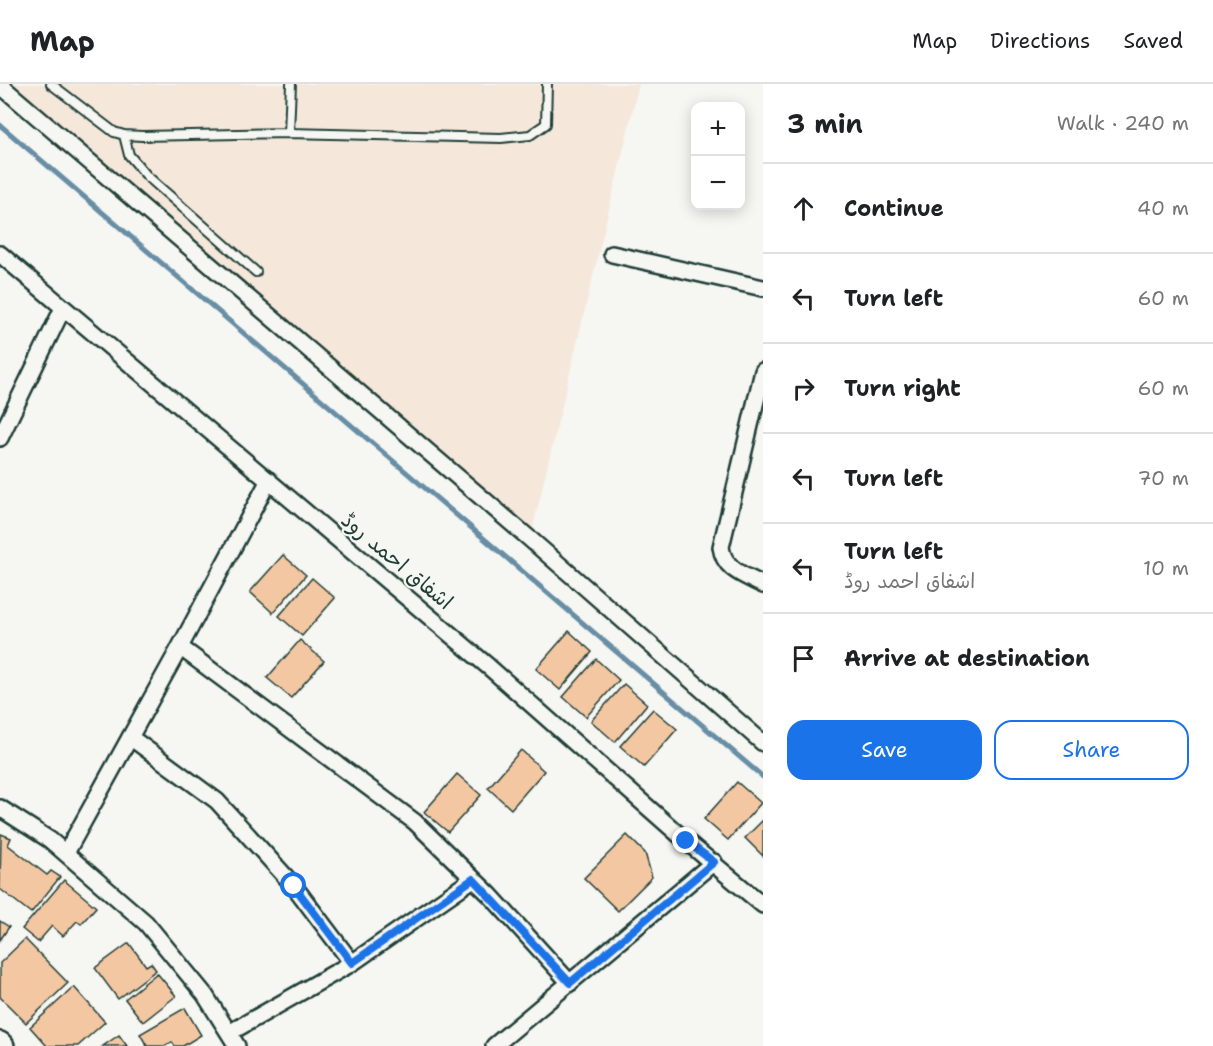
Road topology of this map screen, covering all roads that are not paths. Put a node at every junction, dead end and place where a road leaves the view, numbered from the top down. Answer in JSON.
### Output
{"nodes":[{"id":1,"x":51,"y":84,"type":"edge"},
{"id":2,"x":291,"y":84,"type":"edge"},
{"id":3,"x":547,"y":84,"type":"edge"},
{"id":4,"x":0,"y":85,"type":"edge"},
{"id":5,"x":289,"y":133,"type":"junction"},
{"id":6,"x":124,"y":135,"type":"junction"},
{"id":7,"x":0,"y":254,"type":"edge"},
{"id":8,"x":612,"y":254,"type":"dead end"},
{"id":9,"x":256,"y":272,"type":"dead end"},
{"id":10,"x":763,"y":288,"type":"edge"},
{"id":11,"x":63,"y":308,"type":"junction"},
{"id":12,"x":763,"y":371,"type":"edge"},
{"id":13,"x":0,"y":438,"type":"edge"},
{"id":14,"x":269,"y":480,"type":"junction"},
{"id":15,"x":763,"y":585,"type":"edge"},
{"id":16,"x":180,"y":647,"type":"junction"},
{"id":17,"x":130,"y":737,"type":"junction"},
{"id":18,"x":763,"y":743,"type":"edge"},
{"id":19,"x":0,"y":808,"type":"edge"},
{"id":20,"x":66,"y":853,"type":"junction"},
{"id":21,"x":714,"y":862,"type":"junction"},
{"id":22,"x":473,"y":879,"type":"junction"},
{"id":23,"x":763,"y":905,"type":"edge"},
{"id":24,"x":352,"y":963,"type":"junction"},
{"id":25,"x":570,"y":983,"type":"junction"},
{"id":26,"x":233,"y":1039,"type":"edge"},
{"id":27,"x":494,"y":1046,"type":"edge"}],
"edges":[{"from":1,"to":6,"type":"lane"},
{"from":2,"to":5,"type":"lane"},
{"from":3,"to":5,"type":"lane"},
{"from":4,"to":18,"type":"street"},
{"from":5,"to":6,"type":"lane"},
{"from":6,"to":9,"type":"lane"},
{"from":7,"to":11,"type":"street","name":"اشفاق احمد روڈ"},
{"from":8,"to":10,"type":"street"},
{"from":11,"to":13,"type":"street"},
{"from":11,"to":14,"type":"street","name":"اشفاق احمد روڈ"},
{"from":12,"to":15,"type":"street"},
{"from":14,"to":16,"type":"street"},
{"from":14,"to":21,"type":"street","name":"اشفاق احمد روڈ"},
{"from":16,"to":17,"type":"street"},
{"from":16,"to":22,"type":"street"},
{"from":17,"to":20,"type":"street"},
{"from":17,"to":24,"type":"street"},
{"from":19,"to":20,"type":"street"},
{"from":20,"to":26,"type":"street"},
{"from":21,"to":23,"type":"street","name":"اشفاق احمد روڈ"},
{"from":21,"to":25,"type":"street"},
{"from":22,"to":24,"type":"street"},
{"from":22,"to":25,"type":"street"},
{"from":24,"to":26,"type":"street"},
{"from":25,"to":27,"type":"street"}]}
